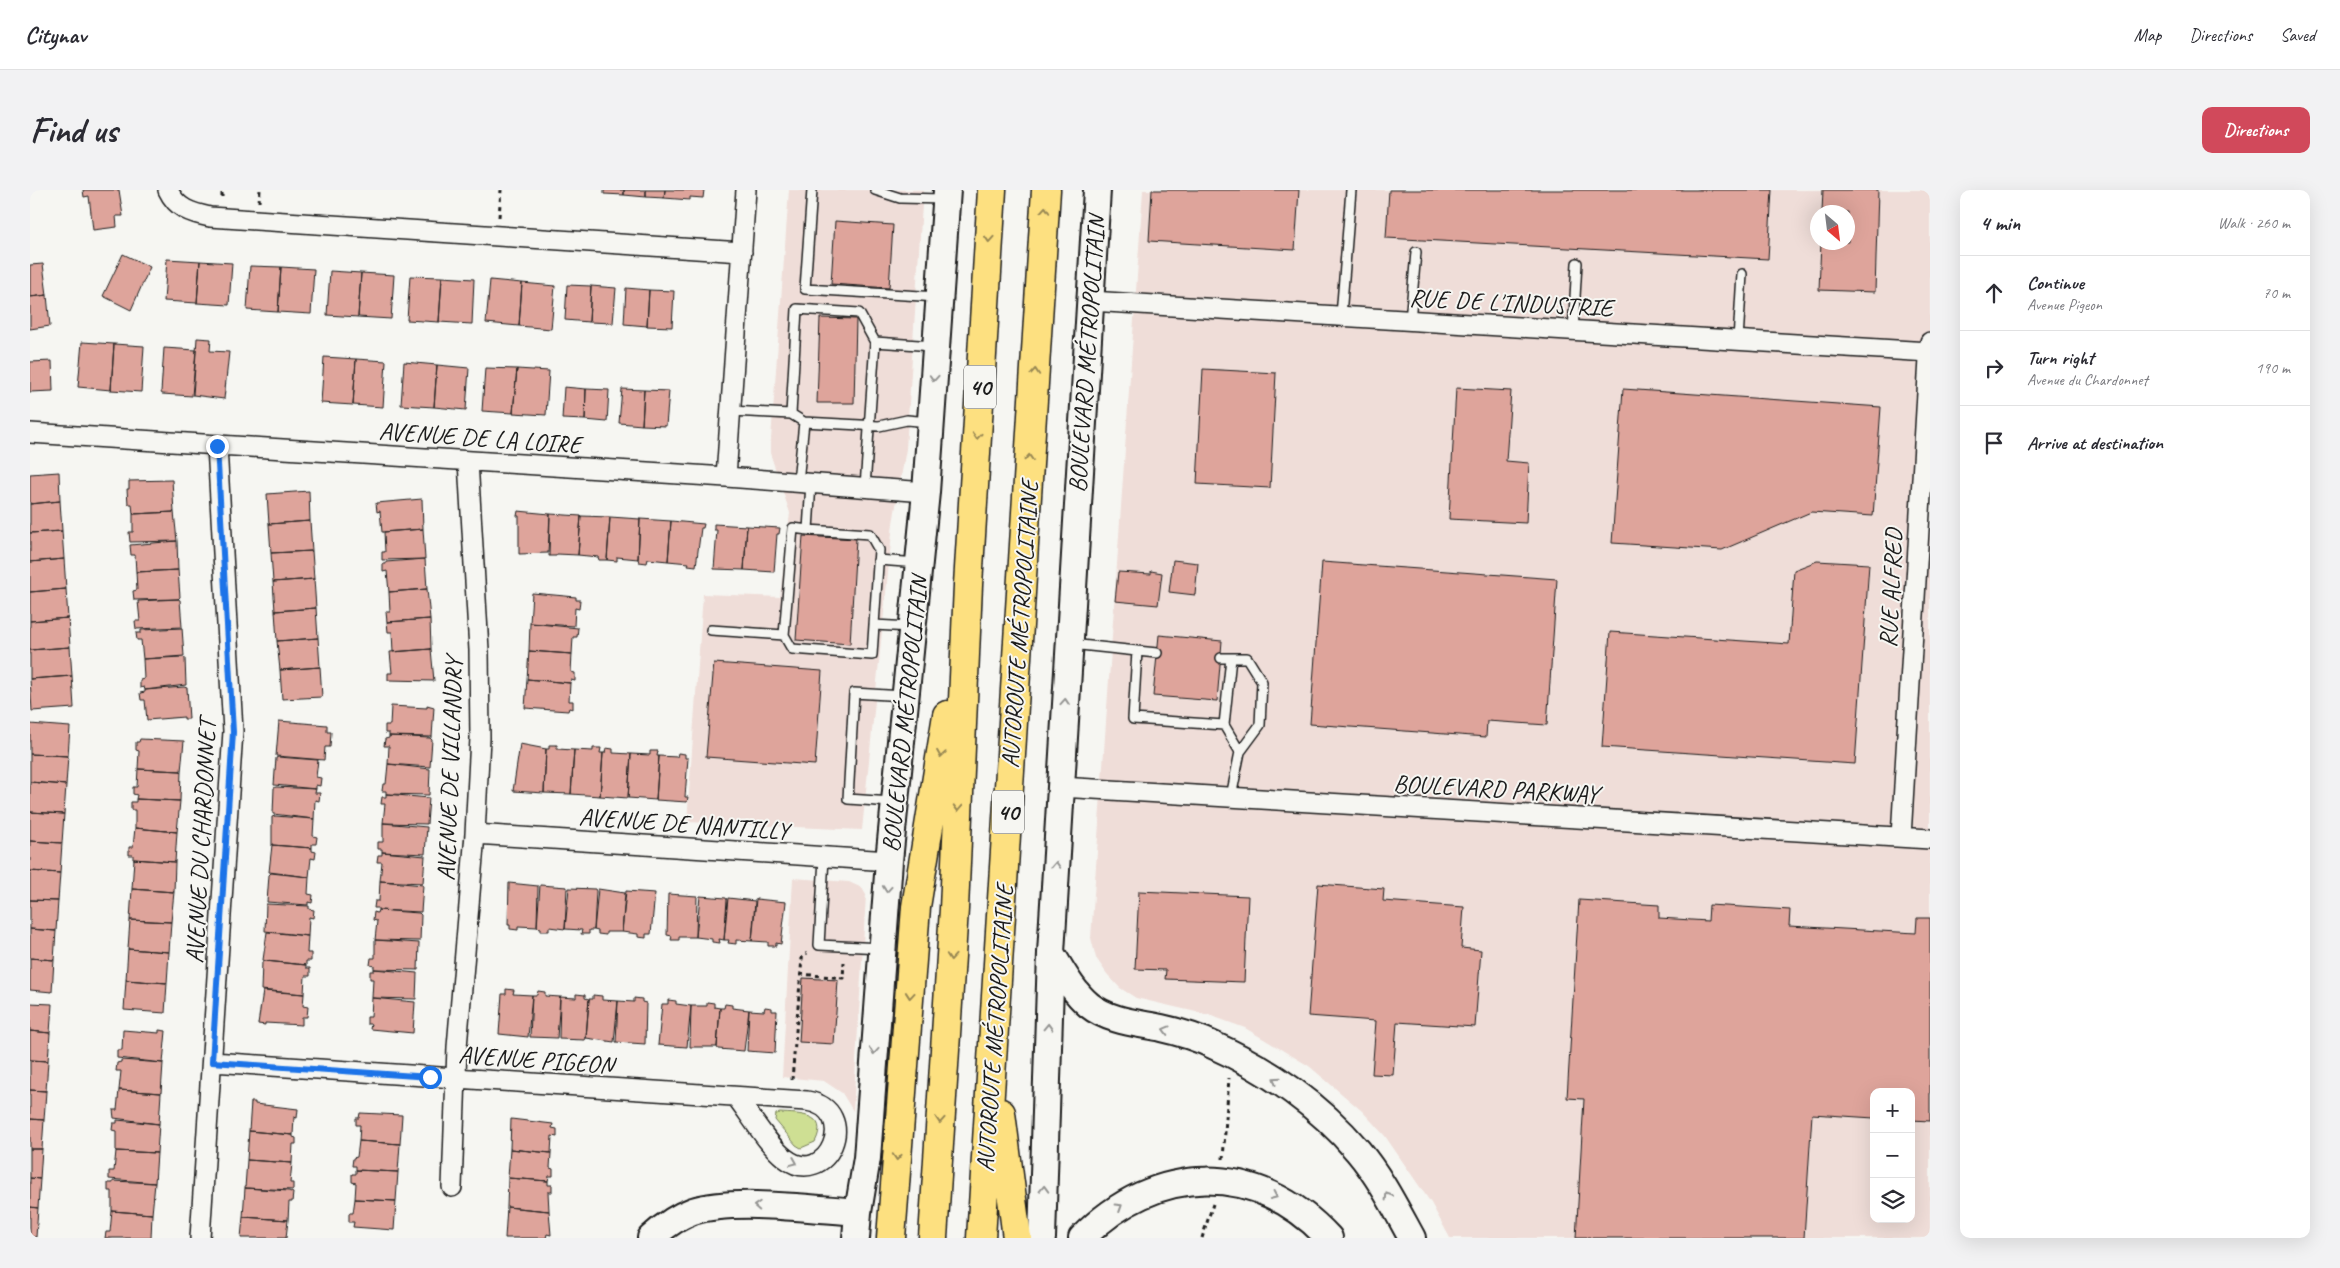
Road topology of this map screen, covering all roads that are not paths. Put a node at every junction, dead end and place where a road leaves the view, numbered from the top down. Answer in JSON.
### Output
{"nodes":[{"id":1,"x":168,"y":190,"type":"edge"},
{"id":2,"x":746,"y":190,"type":"edge"},
{"id":3,"x":812,"y":190,"type":"edge"},
{"id":4,"x":875,"y":190,"type":"edge"},
{"id":5,"x":992,"y":190,"type":"edge"},
{"id":6,"x":1046,"y":190,"type":"edge"},
{"id":7,"x":1096,"y":190,"type":"edge"},
{"id":8,"x":1351,"y":190,"type":"edge"},
{"id":9,"x":946,"y":195,"type":"edge"},
{"id":10,"x":742,"y":252,"type":"junction"},
{"id":11,"x":1416,"y":252,"type":"dead end"},
{"id":12,"x":1577,"y":263,"type":"dead end"},
{"id":13,"x":1742,"y":274,"type":"dead end"},
{"id":14,"x":940,"y":297,"type":"junction"},
{"id":15,"x":1090,"y":301,"type":"junction"},
{"id":16,"x":1341,"y":316,"type":"junction"},
{"id":17,"x":1410,"y":321,"type":"junction"},
{"id":18,"x":1573,"y":330,"type":"junction"},
{"id":19,"x":1738,"y":340,"type":"junction"},
{"id":20,"x":875,"y":342,"type":"junction"},
{"id":21,"x":1930,"y":342,"type":"edge"},
{"id":22,"x":937,"y":346,"type":"junction"},
{"id":23,"x":1929,"y":352,"type":"edge"},
{"id":24,"x":730,"y":411,"type":"junction"},
{"id":25,"x":792,"y":414,"type":"junction"},
{"id":26,"x":804,"y":422,"type":"junction"},
{"id":27,"x":931,"y":422,"type":"junction"},
{"id":28,"x":869,"y":425,"type":"junction"},
{"id":29,"x":30,"y":433,"type":"edge"},
{"id":30,"x":217,"y":446,"type":"junction"},
{"id":31,"x":468,"y":461,"type":"junction"},
{"id":32,"x":726,"y":477,"type":"junction"},
{"id":33,"x":805,"y":483,"type":"junction"},
{"id":34,"x":865,"y":487,"type":"junction"},
{"id":35,"x":926,"y":492,"type":"junction"},
{"id":36,"x":808,"y":530,"type":"junction"},
{"id":37,"x":878,"y":560,"type":"junction"},
{"id":38,"x":920,"y":563,"type":"junction"},
{"id":39,"x":968,"y":585,"type":"junction"},
{"id":40,"x":874,"y":625,"type":"junction"},
{"id":41,"x":914,"y":627,"type":"junction"},
{"id":42,"x":711,"y":630,"type":"dead end"},
{"id":43,"x":784,"y":634,"type":"junction"},
{"id":44,"x":1069,"y":643,"type":"junction"},
{"id":45,"x":1137,"y":651,"type":"junction"},
{"id":46,"x":1157,"y":653,"type":"dead end"},
{"id":47,"x":1221,"y":658,"type":"dead end"},
{"id":48,"x":1231,"y":658,"type":"junction"},
{"id":49,"x":906,"y":696,"type":"junction"},
{"id":50,"x":1224,"y":725,"type":"junction"},
{"id":51,"x":1240,"y":752,"type":"junction"},
{"id":52,"x":1060,"y":787,"type":"junction"},
{"id":53,"x":1231,"y":797,"type":"junction"},
{"id":54,"x":895,"y":802,"type":"junction"},
{"id":55,"x":475,"y":834,"type":"junction"},
{"id":56,"x":1900,"y":837,"type":"junction"},
{"id":57,"x":1930,"y":839,"type":"edge"},
{"id":58,"x":824,"y":858,"type":"junction"},
{"id":59,"x":889,"y":861,"type":"junction"},
{"id":60,"x":882,"y":948,"type":"junction"},
{"id":61,"x":1051,"y":954,"type":"junction"},
{"id":62,"x":993,"y":1040,"type":"junction"},
{"id":63,"x":212,"y":1062,"type":"junction"},
{"id":64,"x":455,"y":1079,"type":"junction"},
{"id":65,"x":737,"y":1098,"type":"junction"},
{"id":66,"x":452,"y":1187,"type":"dead end"},
{"id":67,"x":858,"y":1212,"type":"junction"},
{"id":68,"x":200,"y":1238,"type":"edge"},
{"id":69,"x":651,"y":1238,"type":"edge"},
{"id":70,"x":856,"y":1238,"type":"edge"},
{"id":71,"x":891,"y":1238,"type":"edge"},
{"id":72,"x":933,"y":1238,"type":"edge"},
{"id":73,"x":981,"y":1238,"type":"edge"},
{"id":74,"x":1017,"y":1238,"type":"edge"},
{"id":75,"x":1042,"y":1238,"type":"edge"},
{"id":76,"x":1082,"y":1238,"type":"edge"},
{"id":77,"x":1329,"y":1238,"type":"edge"},
{"id":78,"x":1412,"y":1238,"type":"edge"}],
"edges":[{"from":1,"to":10,"type":"street"},
{"from":2,"to":10,"type":"street"},
{"from":3,"to":14,"type":"lane"},
{"from":4,"to":9,"type":"lane"},
{"from":5,"to":39,"type":"highway","name":"AUTOROUTE MÉTROPOLITAINE","number":"40","one_way":true},
{"from":62,"to":6,"type":"highway","name":"AUTOROUTE MÉTROPOLITAINE","number":"40","one_way":true},
{"from":7,"to":15,"type":"main road","name":"BOULEVARD MÉTROPOLITAIN"},
{"from":8,"to":16,"type":"lane"},
{"from":9,"to":14,"type":"main road","name":"BOULEVARD MÉTROPOLITAIN"},
{"from":10,"to":24,"type":"street"},
{"from":11,"to":17,"type":"lane"},
{"from":12,"to":18,"type":"lane"},
{"from":13,"to":19,"type":"lane"},
{"from":14,"to":22,"type":"main road","name":"BOULEVARD MÉTROPOLITAIN"},
{"from":15,"to":16,"type":"street","name":"RUE DE L'INDUSTRIE"},
{"from":15,"to":44,"type":"main road","name":"BOULEVARD MÉTROPOLITAIN"},
{"from":16,"to":17,"type":"street","name":"RUE DE L'INDUSTRIE"},
{"from":17,"to":18,"type":"street","name":"RUE DE L'INDUSTRIE"},
{"from":18,"to":19,"type":"street","name":"RUE DE L'INDUSTRIE"},
{"from":19,"to":23,"type":"street","name":"RUE DE L'INDUSTRIE"},
{"from":20,"to":22,"type":"lane"},
{"from":20,"to":25,"type":"lane"},
{"from":20,"to":28,"type":"lane"},
{"from":21,"to":23,"type":"street","name":"RUE ALFRED"},
{"from":22,"to":27,"type":"main road","name":"BOULEVARD MÉTROPOLITAIN","one_way":true},
{"from":23,"to":56,"type":"street","name":"RUE ALFRED"},
{"from":24,"to":25,"type":"lane"},
{"from":24,"to":32,"type":"street"},
{"from":25,"to":26,"type":"lane"},
{"from":26,"to":28,"type":"lane"},
{"from":26,"to":33,"type":"lane"},
{"from":27,"to":28,"type":"lane"},
{"from":27,"to":35,"type":"main road","name":"BOULEVARD MÉTROPOLITAIN"},
{"from":28,"to":34,"type":"lane"},
{"from":29,"to":30,"type":"street","name":"AVENUE DE LA LOIRE"},
{"from":30,"to":31,"type":"street","name":"AVENUE DE LA LOIRE"},
{"from":30,"to":63,"type":"street","name":"AVENUE DU CHARDONNET"},
{"from":31,"to":32,"type":"street","name":"AVENUE DE LA LOIRE"},
{"from":31,"to":55,"type":"street","name":"AVENUE DE VILLANDRY"},
{"from":32,"to":33,"type":"street","name":"AVENUE DE LA LOIRE"},
{"from":33,"to":34,"type":"street","name":"AVENUE DE LA LOIRE"},
{"from":33,"to":36,"type":"lane"},
{"from":34,"to":35,"type":"street","name":"AVENUE DE LA LOIRE"},
{"from":35,"to":38,"type":"main road","name":"BOULEVARD MÉTROPOLITAIN"},
{"from":36,"to":37,"type":"lane"},
{"from":36,"to":43,"type":"lane"},
{"from":37,"to":38,"type":"lane"},
{"from":37,"to":40,"type":"lane"},
{"from":38,"to":41,"type":"main road","name":"BOULEVARD MÉTROPOLITAIN"},
{"from":39,"to":71,"type":"highway","one_way":true},
{"from":39,"to":72,"type":"highway","name":"AUTOROUTE MÉTROPOLITAINE","number":"40","one_way":true},
{"from":40,"to":41,"type":"lane"},
{"from":40,"to":43,"type":"lane"},
{"from":41,"to":49,"type":"main road","name":"BOULEVARD MÉTROPOLITAIN"},
{"from":42,"to":43,"type":"lane"},
{"from":44,"to":45,"type":"lane"},
{"from":52,"to":44,"type":"main road","name":"BOULEVARD MÉTROPOLITAIN","one_way":true},
{"from":45,"to":46,"type":"lane"},
{"from":45,"to":50,"type":"lane"},
{"from":47,"to":48,"type":"lane"},
{"from":48,"to":50,"type":"lane"},
{"from":48,"to":51,"type":"lane"},
{"from":49,"to":54,"type":"main road","name":"BOULEVARD MÉTROPOLITAIN"},
{"from":49,"to":54,"type":"lane"},
{"from":50,"to":51,"type":"lane"},
{"from":51,"to":53,"type":"lane"},
{"from":52,"to":53,"type":"street","name":"BOULEVARD PARKWAY"},
{"from":61,"to":52,"type":"main road","name":"BOULEVARD MÉTROPOLITAIN","one_way":true},
{"from":53,"to":56,"type":"street","name":"BOULEVARD PARKWAY"},
{"from":54,"to":59,"type":"main road","name":"BOULEVARD MÉTROPOLITAIN"},
{"from":55,"to":58,"type":"street","name":"AVENUE DE NANTILLY"},
{"from":55,"to":64,"type":"street","name":"AVENUE DE VILLANDRY"},
{"from":56,"to":57,"type":"street","name":"BOULEVARD PARKWAY"},
{"from":58,"to":59,"type":"street","name":"AVENUE DE NANTILLY"},
{"from":58,"to":60,"type":"lane"},
{"from":59,"to":60,"type":"main road","name":"BOULEVARD MÉTROPOLITAIN","one_way":true},
{"from":60,"to":67,"type":"main road","name":"BOULEVARD MÉTROPOLITAIN","one_way":true},
{"from":75,"to":61,"type":"main road","name":"BOULEVARD MÉTROPOLITAIN","one_way":true},
{"from":78,"to":61,"type":"main road","one_way":true},
{"from":62,"to":73,"type":"highway","name":"AUTOROUTE MÉTROPOLITAINE","number":"40"},
{"from":62,"to":74,"type":"highway"},
{"from":63,"to":64,"type":"street","name":"AVENUE PIGEON"},
{"from":63,"to":68,"type":"street","name":"AVENUE DU CHARDONNET"},
{"from":64,"to":65,"type":"street","name":"AVENUE PIGEON"},
{"from":64,"to":66,"type":"street","name":"AVENUE DE VILLANDRY"},
{"from":65,"to":65,"type":"street","name":"AVENUE PIGEON","one_way":true},
{"from":67,"to":69,"type":"main road","one_way":true},
{"from":67,"to":70,"type":"main road","name":"BOULEVARD MÉTROPOLITAIN"},
{"from":76,"to":77,"type":"main road","one_way":true}]}
